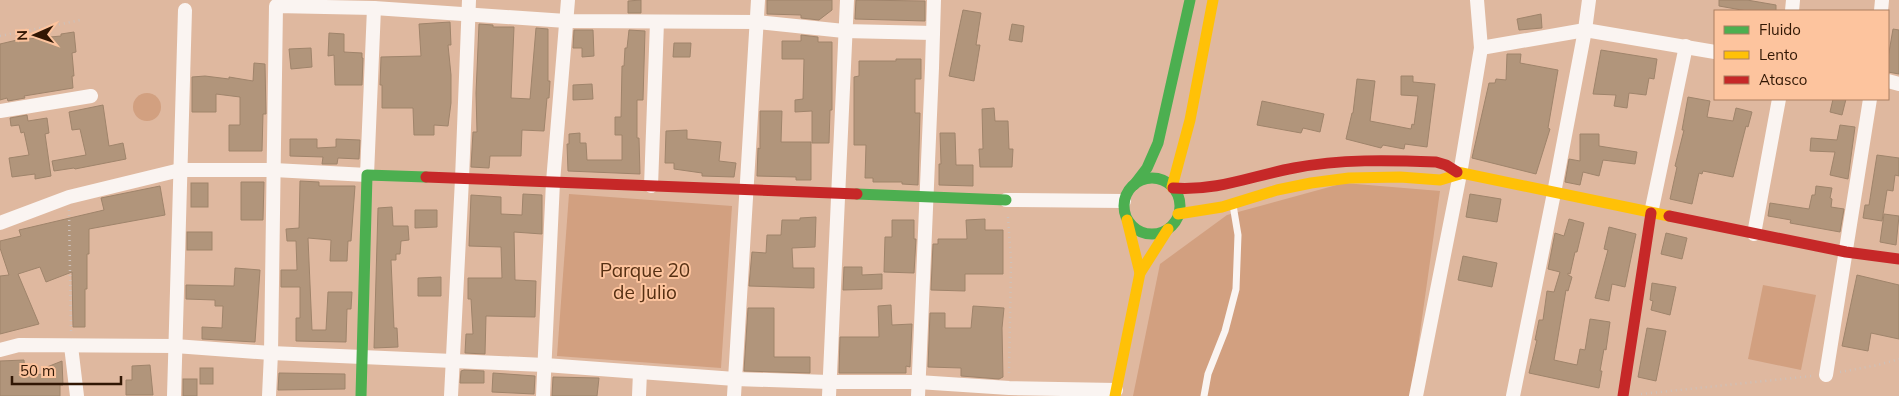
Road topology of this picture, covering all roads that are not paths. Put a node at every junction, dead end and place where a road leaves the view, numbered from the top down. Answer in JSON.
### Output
{"nodes":[{"id":1,"x":568,"y":0,"type":"edge"},
{"id":2,"x":758,"y":0,"type":"edge"},
{"id":3,"x":847,"y":0,"type":"edge"},
{"id":4,"x":934,"y":0,"type":"edge"},
{"id":5,"x":1190,"y":0,"type":"edge"},
{"id":6,"x":1213,"y":0,"type":"edge"},
{"id":7,"x":1477,"y":0,"type":"edge"},
{"id":8,"x":1589,"y":0,"type":"edge"},
{"id":9,"x":469,"y":7,"type":"edge"},
{"id":10,"x":374,"y":8,"type":"junction"},
{"id":11,"x":185,"y":10,"type":"dead end"},
{"id":12,"x":566,"y":21,"type":"junction"},
{"id":13,"x":657,"y":22,"type":"junction"},
{"id":14,"x":757,"y":22,"type":"junction"},
{"id":15,"x":1585,"y":30,"type":"junction"},
{"id":16,"x":844,"y":31,"type":"junction"},
{"id":17,"x":933,"y":33,"type":"junction"},
{"id":18,"x":1686,"y":46,"type":"junction"},
{"id":19,"x":1481,"y":48,"type":"junction"},
{"id":20,"x":1714,"y":52,"type":"edge"},
{"id":21,"x":91,"y":96,"type":"dead end"},
{"id":22,"x":1779,"y":100,"type":"edge"},
{"id":23,"x":1870,"y":100,"type":"edge"},
{"id":24,"x":0,"y":111,"type":"edge"},
{"id":25,"x":180,"y":170,"type":"junction"},
{"id":26,"x":274,"y":170,"type":"junction"},
{"id":27,"x":1460,"y":174,"type":"junction"},
{"id":28,"x":367,"y":175,"type":"junction"},
{"id":29,"x":462,"y":179,"type":"junction"},
{"id":30,"x":553,"y":182,"type":"junction"},
{"id":31,"x":1134,"y":185,"type":"junction"},
{"id":32,"x":651,"y":186,"type":"junction"},
{"id":33,"x":1172,"y":188,"type":"junction"},
{"id":34,"x":748,"y":190,"type":"junction"},
{"id":35,"x":1554,"y":193,"type":"junction"},
{"id":36,"x":838,"y":194,"type":"junction"},
{"id":37,"x":926,"y":197,"type":"junction"},
{"id":38,"x":1006,"y":200,"type":"joint"},
{"id":39,"x":1124,"y":201,"type":"junction"},
{"id":40,"x":1232,"y":203,"type":"junction"},
{"id":41,"x":1651,"y":213,"type":"junction"},
{"id":42,"x":1178,"y":214,"type":"junction"},
{"id":43,"x":1127,"y":220,"type":"junction"},
{"id":44,"x":0,"y":223,"type":"edge"},
{"id":45,"x":1168,"y":229,"type":"junction"},
{"id":46,"x":1754,"y":234,"type":"junction"},
{"id":47,"x":1846,"y":252,"type":"junction"},
{"id":48,"x":1899,"y":259,"type":"edge"},
{"id":49,"x":1140,"y":273,"type":"junction"},
{"id":50,"x":71,"y":346,"type":"junction"},
{"id":51,"x":175,"y":346,"type":"junction"},
{"id":52,"x":0,"y":350,"type":"edge"},
{"id":53,"x":272,"y":353,"type":"junction"},
{"id":54,"x":362,"y":357,"type":"junction"},
{"id":55,"x":453,"y":362,"type":"junction"},
{"id":56,"x":545,"y":364,"type":"junction"},
{"id":57,"x":640,"y":372,"type":"junction"},
{"id":58,"x":1826,"y":375,"type":"road end"},
{"id":59,"x":735,"y":379,"type":"junction"},
{"id":60,"x":918,"y":382,"type":"junction"},
{"id":61,"x":829,"y":389,"type":"edge"},
{"id":62,"x":1009,"y":392,"type":"edge"},
{"id":63,"x":1116,"y":393,"type":"edge"},
{"id":64,"x":76,"y":396,"type":"edge"},
{"id":65,"x":174,"y":396,"type":"edge"},
{"id":66,"x":269,"y":396,"type":"edge"},
{"id":67,"x":361,"y":396,"type":"edge"},
{"id":68,"x":451,"y":396,"type":"edge"},
{"id":69,"x":543,"y":396,"type":"edge"},
{"id":70,"x":639,"y":396,"type":"edge"},
{"id":71,"x":734,"y":396,"type":"edge"},
{"id":72,"x":918,"y":396,"type":"edge"},
{"id":73,"x":1204,"y":396,"type":"edge"},
{"id":74,"x":1416,"y":396,"type":"edge"},
{"id":75,"x":1513,"y":396,"type":"edge"},
{"id":76,"x":1622,"y":396,"type":"edge"}],
"edges":[{"from":1,"to":12,"type":"street"},
{"from":2,"to":14,"type":"street"},
{"from":3,"to":16,"type":"street"},
{"from":4,"to":17,"type":"street"},
{"from":5,"to":31,"type":"street"},
{"from":6,"to":33,"type":"street"},
{"from":7,"to":19,"type":"street"},
{"from":8,"to":15,"type":"street"},
{"from":9,"to":10,"type":"street"},
{"from":9,"to":12,"type":"street"},
{"from":9,"to":29,"type":"street"},
{"from":10,"to":26,"type":"street"},
{"from":10,"to":28,"type":"street"},
{"from":11,"to":25,"type":"street"},
{"from":12,"to":13,"type":"street"},
{"from":12,"to":30,"type":"street"},
{"from":13,"to":14,"type":"street"},
{"from":13,"to":32,"type":"street"},
{"from":14,"to":16,"type":"street"},
{"from":14,"to":34,"type":"street"},
{"from":15,"to":18,"type":"street"},
{"from":15,"to":19,"type":"street"},
{"from":15,"to":35,"type":"street"},
{"from":16,"to":17,"type":"street"},
{"from":16,"to":36,"type":"street"},
{"from":17,"to":37,"type":"street"},
{"from":18,"to":20,"type":"street"},
{"from":18,"to":41,"type":"street"},
{"from":19,"to":27,"type":"street"},
{"from":21,"to":24,"type":"street"},
{"from":22,"to":46,"type":"street"},
{"from":23,"to":47,"type":"street"},
{"from":25,"to":26,"type":"street"},
{"from":25,"to":44,"type":"street"},
{"from":25,"to":51,"type":"street"},
{"from":26,"to":28,"type":"street"},
{"from":26,"to":53,"type":"street"},
{"from":27,"to":33,"type":"street"},
{"from":27,"to":35,"type":"street"},
{"from":27,"to":40,"type":"street"},
{"from":27,"to":74,"type":"street"},
{"from":28,"to":29,"type":"street"},
{"from":28,"to":54,"type":"street"},
{"from":29,"to":30,"type":"street"},
{"from":29,"to":55,"type":"street"},
{"from":30,"to":32,"type":"street"},
{"from":30,"to":56,"type":"street"},
{"from":31,"to":33,"type":"street"},
{"from":31,"to":39,"type":"street"},
{"from":32,"to":34,"type":"street"},
{"from":33,"to":42,"type":"street"},
{"from":34,"to":36,"type":"street"},
{"from":34,"to":59,"type":"street"},
{"from":35,"to":41,"type":"street"},
{"from":35,"to":75,"type":"street"},
{"from":36,"to":37,"type":"street"},
{"from":36,"to":61,"type":"street"},
{"from":37,"to":38,"type":"street"},
{"from":37,"to":60,"type":"street"},
{"from":38,"to":39,"type":"street"},
{"from":39,"to":43,"type":"street"},
{"from":40,"to":42,"type":"street"},
{"from":40,"to":73,"type":"lane"},
{"from":41,"to":46,"type":"street"},
{"from":41,"to":76,"type":"street"},
{"from":42,"to":45,"type":"street"},
{"from":43,"to":45,"type":"street"},
{"from":43,"to":49,"type":"street"},
{"from":45,"to":49,"type":"street"},
{"from":46,"to":47,"type":"street"},
{"from":47,"to":48,"type":"street"},
{"from":47,"to":58,"type":"street"},
{"from":49,"to":63,"type":"street"},
{"from":50,"to":51,"type":"street"},
{"from":50,"to":52,"type":"street"},
{"from":50,"to":64,"type":"street"},
{"from":51,"to":53,"type":"street"},
{"from":51,"to":65,"type":"street"},
{"from":53,"to":54,"type":"street"},
{"from":53,"to":66,"type":"street"},
{"from":54,"to":55,"type":"street"},
{"from":54,"to":67,"type":"street"},
{"from":55,"to":56,"type":"street"},
{"from":55,"to":68,"type":"street"},
{"from":56,"to":57,"type":"street"},
{"from":56,"to":69,"type":"street"},
{"from":57,"to":59,"type":"street"},
{"from":57,"to":70,"type":"street"},
{"from":59,"to":61,"type":"street"},
{"from":59,"to":71,"type":"street"},
{"from":60,"to":61,"type":"street"},
{"from":60,"to":62,"type":"street"},
{"from":60,"to":72,"type":"street"},
{"from":62,"to":63,"type":"street"}]}
